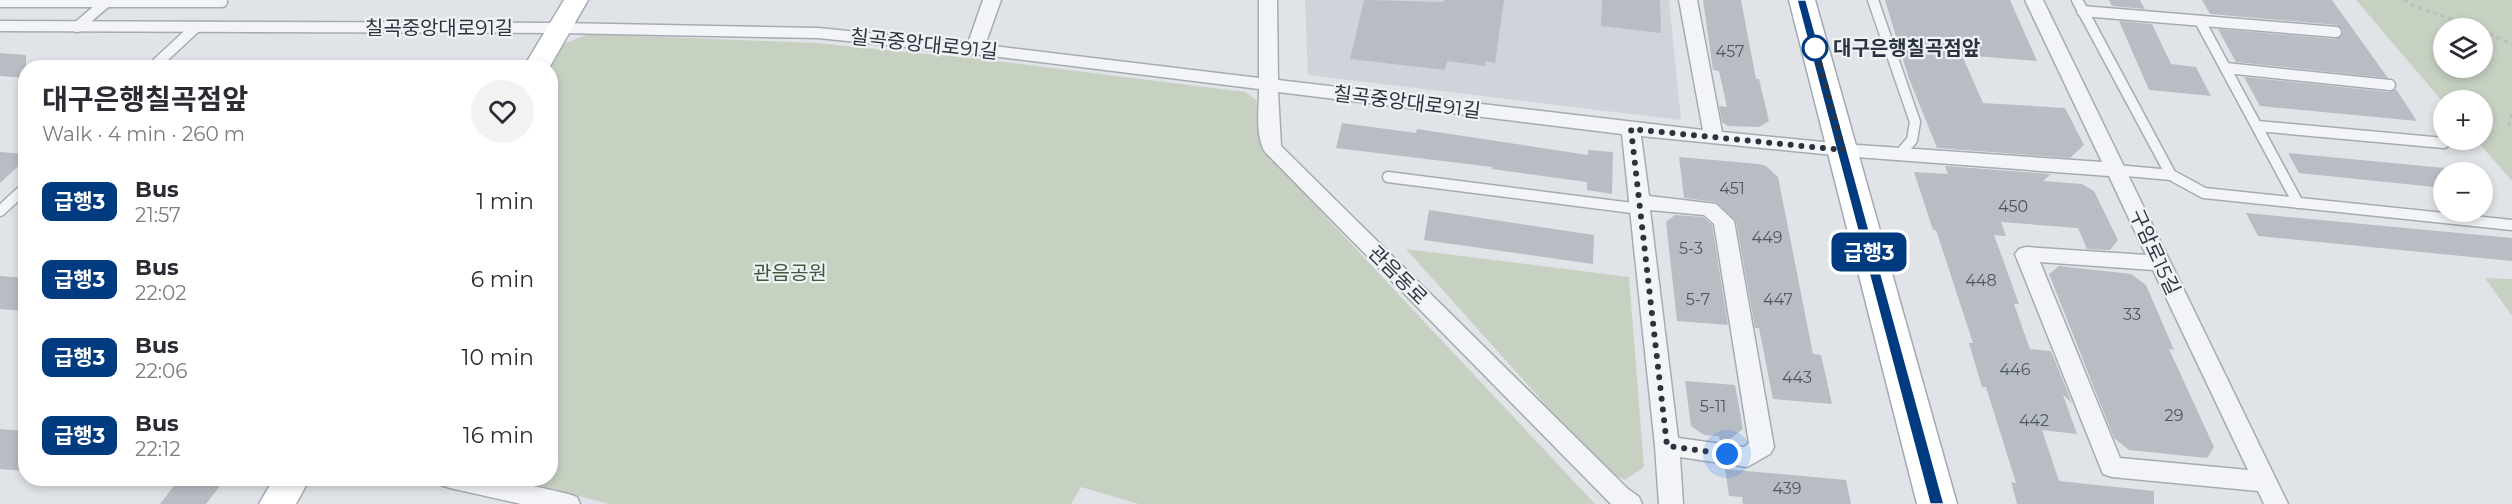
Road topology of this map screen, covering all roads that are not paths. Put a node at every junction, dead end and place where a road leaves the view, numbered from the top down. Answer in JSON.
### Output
{"nodes":[{"id":1,"x":576,"y":0,"type":"edge"},
{"id":2,"x":992,"y":0,"type":"edge"},
{"id":3,"x":1268,"y":0,"type":"edge"},
{"id":4,"x":1688,"y":0,"type":"edge"},
{"id":5,"x":1802,"y":0,"type":"edge"},
{"id":6,"x":1873,"y":0,"type":"edge"},
{"id":7,"x":2034,"y":0,"type":"edge"},
{"id":8,"x":2077,"y":0,"type":"edge"},
{"id":9,"x":109,"y":1,"type":"edge"},
{"id":10,"x":0,"y":2,"type":"edge"},
{"id":11,"x":222,"y":2,"type":"dead end"},
{"id":12,"x":2082,"y":11,"type":"junction"},
{"id":13,"x":2200,"y":21,"type":"junction"},
{"id":14,"x":0,"y":26,"type":"edge"},
{"id":15,"x":77,"y":27,"type":"junction"},
{"id":16,"x":195,"y":28,"type":"junction"},
{"id":17,"x":560,"y":28,"type":"junction"},
{"id":18,"x":2336,"y":32,"type":"dead end"},
{"id":19,"x":975,"y":49,"type":"junction"},
{"id":20,"x":161,"y":60,"type":"edge"},
{"id":21,"x":541,"y":60,"type":"edge"},
{"id":22,"x":2226,"y":68,"type":"junction"},
{"id":23,"x":2390,"y":85,"type":"dead end"},
{"id":24,"x":1268,"y":86,"type":"junction"},
{"id":25,"x":2257,"y":126,"type":"junction"},
{"id":26,"x":1631,"y":129,"type":"junction"},
{"id":27,"x":1714,"y":138,"type":"junction"},
{"id":28,"x":2433,"y":143,"type":"edge"},
{"id":29,"x":1843,"y":150,"type":"junction"},
{"id":30,"x":1899,"y":155,"type":"junction"},
{"id":31,"x":2116,"y":170,"type":"junction"},
{"id":32,"x":2171,"y":175,"type":"junction"},
{"id":33,"x":1388,"y":177,"type":"dead end"},
{"id":34,"x":18,"y":194,"type":"edge"},
{"id":35,"x":2298,"y":202,"type":"junction"},
{"id":36,"x":1640,"y":206,"type":"junction"},
{"id":37,"x":0,"y":211,"type":"edge"},
{"id":38,"x":2512,"y":225,"type":"edge"},
{"id":39,"x":2159,"y":263,"type":"junction"},
{"id":40,"x":1667,"y":446,"type":"junction"},
{"id":41,"x":2265,"y":482,"type":"junction"},
{"id":42,"x":288,"y":486,"type":"edge"},
{"id":43,"x":486,"y":486,"type":"edge"},
{"id":44,"x":277,"y":504,"type":"edge"},
{"id":45,"x":568,"y":504,"type":"edge"},
{"id":46,"x":1630,"y":504,"type":"edge"},
{"id":47,"x":1671,"y":504,"type":"edge"},
{"id":48,"x":1937,"y":504,"type":"edge"},
{"id":49,"x":2276,"y":504,"type":"edge"}],
"edges":[{"from":1,"to":17,"type":"main road"},
{"from":2,"to":19,"type":"street"},
{"from":3,"to":24,"type":"street","name":"관음동로"},
{"from":4,"to":27,"type":"street"},
{"from":5,"to":29,"type":"main road"},
{"from":6,"to":30,"type":"lane"},
{"from":7,"to":31,"type":"street","name":"구암로15길"},
{"from":8,"to":12,"type":"lane"},
{"from":9,"to":10,"type":"lane"},
{"from":9,"to":11,"type":"lane"},
{"from":9,"to":15,"type":"lane"},
{"from":12,"to":13,"type":"lane"},
{"from":12,"to":32,"type":"lane"},
{"from":13,"to":18,"type":"lane"},
{"from":13,"to":22,"type":"lane"},
{"from":14,"to":15,"type":"street","name":"칠곡중앙대로91길"},
{"from":15,"to":16,"type":"street","name":"칠곡중앙대로91길"},
{"from":16,"to":17,"type":"street","name":"칠곡중앙대로91길"},
{"from":16,"to":20,"type":"lane"},
{"from":17,"to":19,"type":"street","name":"칠곡중앙대로91길"},
{"from":17,"to":21,"type":"main road"},
{"from":19,"to":24,"type":"street","name":"칠곡중앙대로91길"},
{"from":22,"to":23,"type":"lane"},
{"from":22,"to":25,"type":"lane"},
{"from":24,"to":26,"type":"street","name":"칠곡중앙대로91길"},
{"from":24,"to":46,"type":"street","name":"관음동로"},
{"from":25,"to":28,"type":"lane"},
{"from":25,"to":35,"type":"lane"},
{"from":26,"to":27,"type":"street","name":"칠곡중앙대로91길"},
{"from":26,"to":36,"type":"street"},
{"from":27,"to":29,"type":"street","name":"칠곡중앙대로91길"},
{"from":29,"to":30,"type":"street","name":"칠곡중앙대로91길"},
{"from":29,"to":48,"type":"main road"},
{"from":30,"to":31,"type":"street","name":"칠곡중앙대로91길"},
{"from":31,"to":32,"type":"lane"},
{"from":31,"to":39,"type":"street","name":"구암로15길"},
{"from":32,"to":35,"type":"lane"},
{"from":33,"to":36,"type":"lane"},
{"from":34,"to":37,"type":"lane"},
{"from":35,"to":38,"type":"lane"},
{"from":36,"to":40,"type":"street"},
{"from":36,"to":40,"type":"street"},
{"from":39,"to":41,"type":"street","name":"구암로15길"},
{"from":39,"to":41,"type":"street"},
{"from":40,"to":47,"type":"street"},
{"from":41,"to":49,"type":"street","name":"구암로15길"},
{"from":42,"to":44,"type":"main road"},
{"from":43,"to":45,"type":"street"}]}
